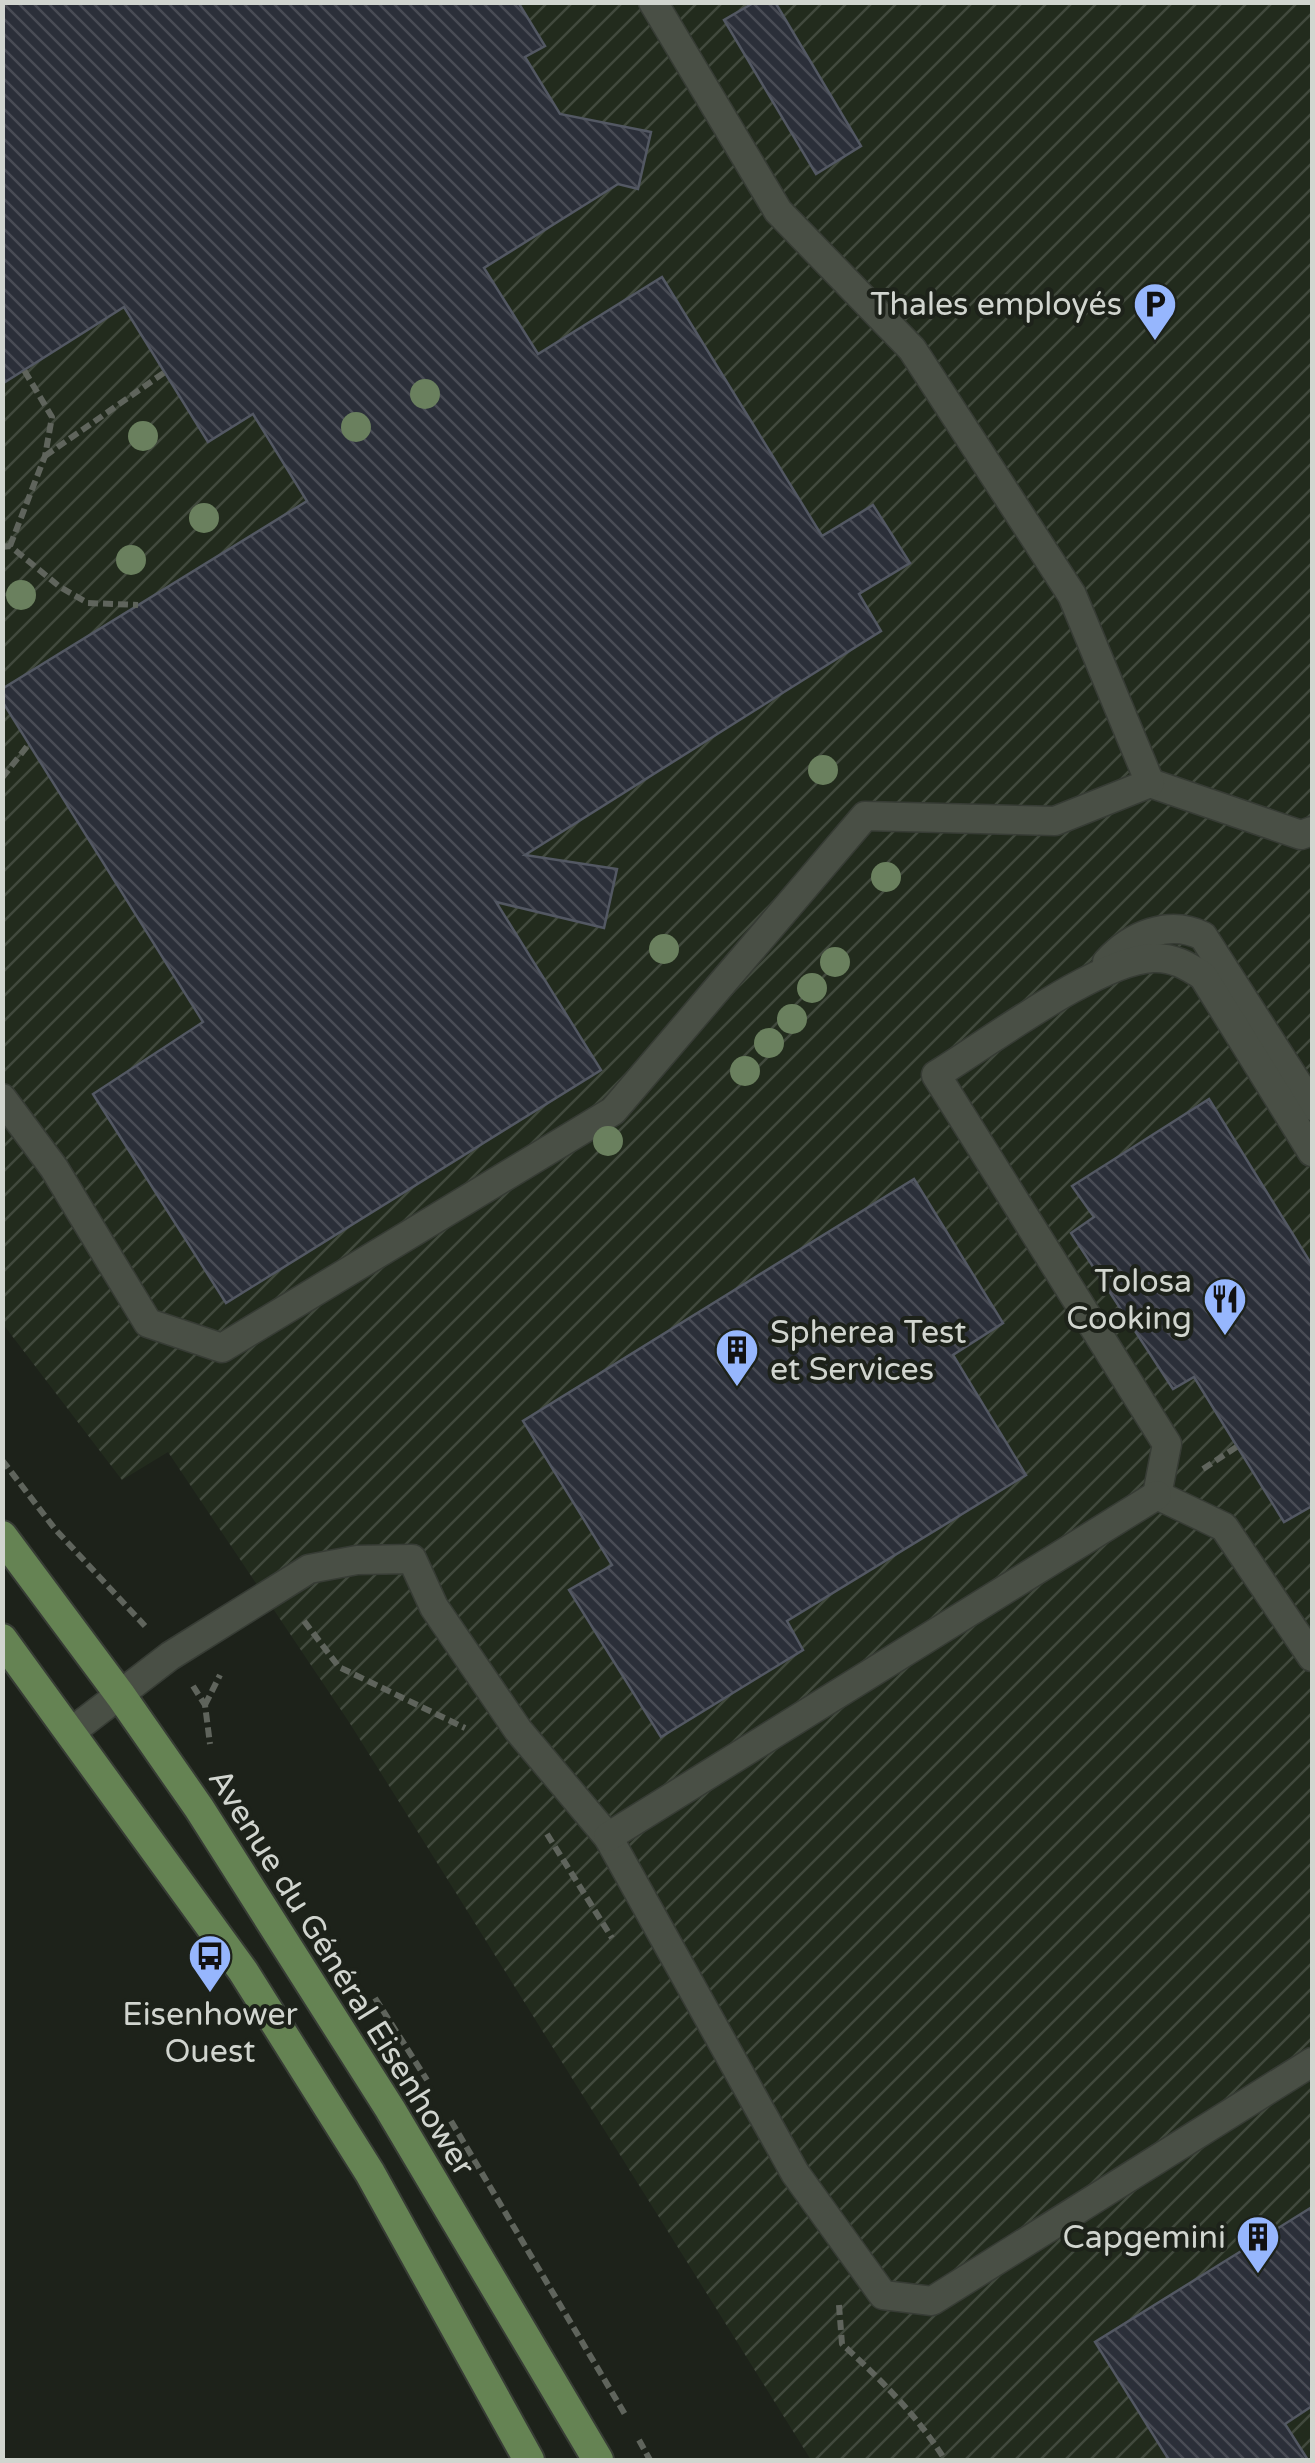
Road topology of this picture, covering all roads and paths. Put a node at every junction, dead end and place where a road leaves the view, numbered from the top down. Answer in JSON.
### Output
{"nodes":[{"id":1,"x":653,"y":2,"type":"edge"},
{"id":2,"x":24,"y":370,"type":"dead end"},
{"id":3,"x":165,"y":372,"type":"dead end"},
{"id":4,"x":45,"y":456,"type":"junction"},
{"id":5,"x":6,"y":546,"type":"edge"},
{"id":6,"x":138,"y":604,"type":"dead end"},
{"id":7,"x":29,"y":744,"type":"dead end"},
{"id":8,"x":2,"y":778,"type":"edge"},
{"id":9,"x":1150,"y":783,"type":"junction"},
{"id":10,"x":1312,"y":831,"type":"edge"},
{"id":11,"x":1096,"y":975,"type":"junction"},
{"id":12,"x":2,"y":1098,"type":"edge"},
{"id":13,"x":1312,"y":1106,"type":"edge"},
{"id":14,"x":1312,"y":1152,"type":"edge"},
{"id":15,"x":2,"y":1460,"type":"edge"},
{"id":16,"x":1157,"y":1495,"type":"junction"},
{"id":17,"x":2,"y":1536,"type":"edge"},
{"id":18,"x":125,"y":1601,"type":"dead end"},
{"id":19,"x":296,"y":1611,"type":"dead end"},
{"id":20,"x":2,"y":1640,"type":"edge"},
{"id":21,"x":1312,"y":1657,"type":"edge"},
{"id":22,"x":220,"y":1674,"type":"dead end"},
{"id":23,"x":122,"y":1696,"type":"junction"},
{"id":24,"x":206,"y":1705,"type":"dead end"},
{"id":25,"x":470,"y":1730,"type":"dead end"},
{"id":26,"x":71,"y":1732,"type":"junction"},
{"id":27,"x":539,"y":1820,"type":"dead end"},
{"id":28,"x":608,"y":1838,"type":"junction"},
{"id":29,"x":622,"y":1952,"type":"dead end"},
{"id":30,"x":1312,"y":2062,"type":"edge"},
{"id":31,"x":839,"y":2298,"type":"dead end"},
{"id":32,"x":528,"y":2460,"type":"edge"},
{"id":33,"x":598,"y":2460,"type":"edge"},
{"id":34,"x":945,"y":2460,"type":"edge"}],
"edges":[{"from":1,"to":9,"type":"lane"},
{"from":2,"to":4,"type":"path"},
{"from":3,"to":4,"type":"path"},
{"from":4,"to":5,"type":"path"},
{"from":5,"to":6,"type":"path"},
{"from":7,"to":8,"type":"path"},
{"from":9,"to":10,"type":"lane"},
{"from":9,"to":12,"type":"lane"},
{"from":11,"to":13,"type":"lane"},
{"from":11,"to":14,"type":"lane"},
{"from":11,"to":16,"type":"lane"},
{"from":15,"to":18,"type":"path"},
{"from":16,"to":21,"type":"lane"},
{"from":16,"to":28,"type":"lane"},
{"from":17,"to":23,"type":"main road","name":"Avenue du Général Eisenhower"},
{"from":19,"to":25,"type":"path"},
{"from":20,"to":26,"type":"main road"},
{"from":22,"to":24,"type":"path"},
{"from":23,"to":26,"type":"lane"},
{"from":23,"to":28,"type":"lane"},
{"from":23,"to":33,"type":"main road","name":"Avenue du Général Eisenhower"},
{"from":26,"to":32,"type":"main road"},
{"from":27,"to":29,"type":"path"},
{"from":28,"to":30,"type":"lane"},
{"from":31,"to":34,"type":"path"}]}
